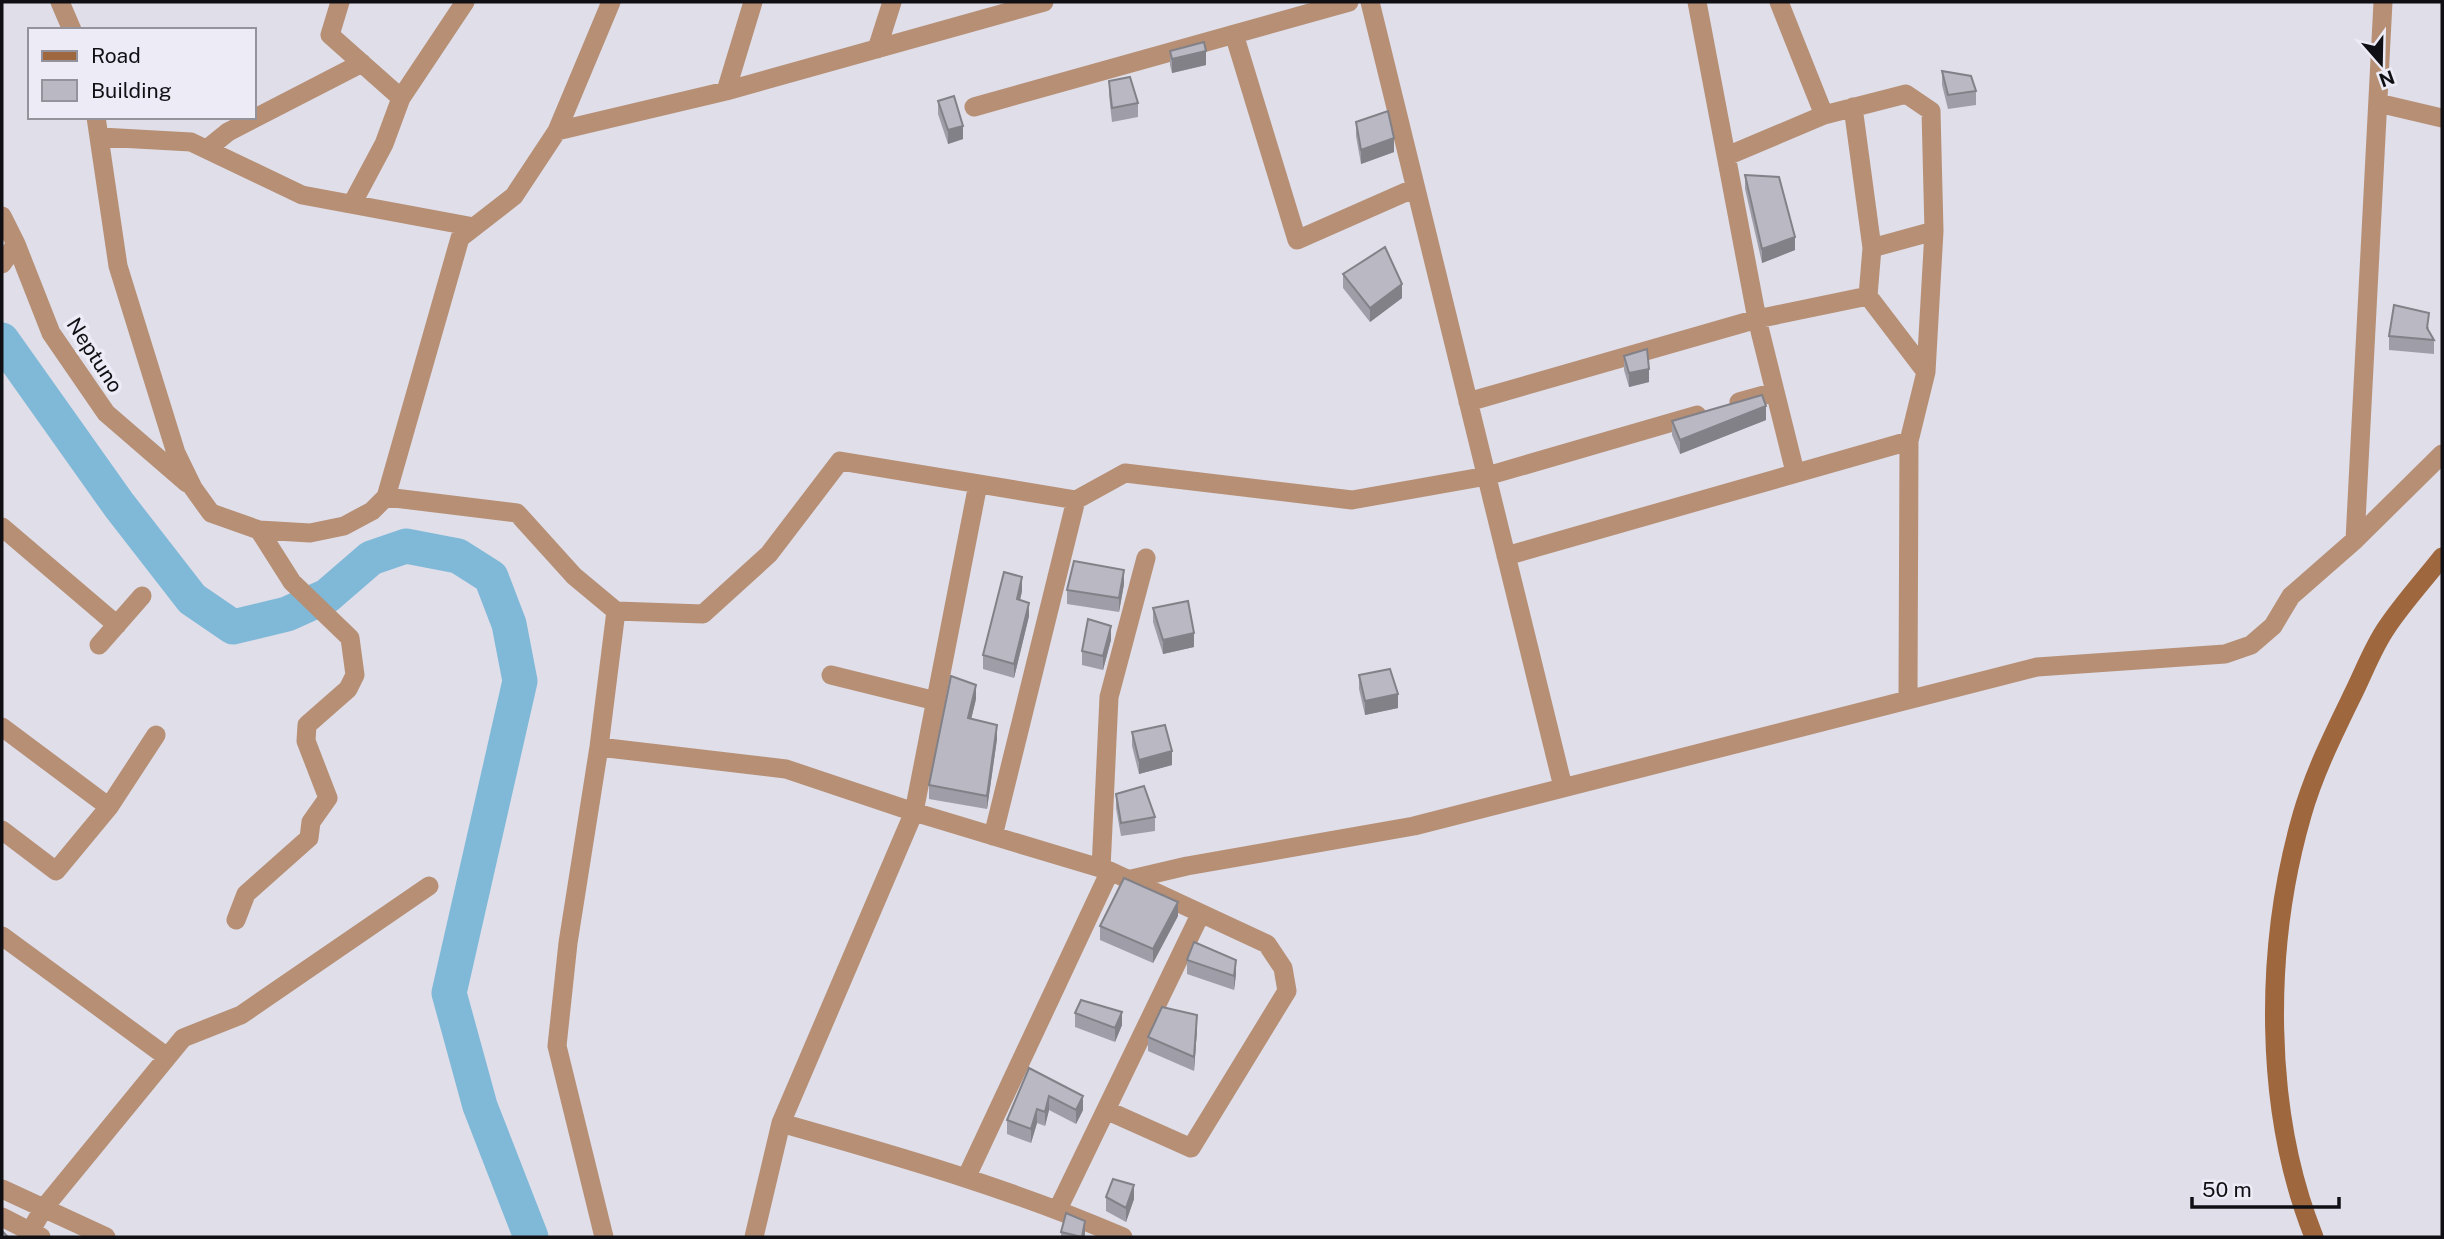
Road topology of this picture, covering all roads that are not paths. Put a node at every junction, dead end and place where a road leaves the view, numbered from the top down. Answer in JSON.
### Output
{"nodes":[{"id":1,"x":60,"y":2,"type":"edge"},
{"id":2,"x":340,"y":2,"type":"edge"},
{"id":3,"x":465,"y":2,"type":"edge"},
{"id":4,"x":611,"y":2,"type":"edge"},
{"id":5,"x":753,"y":2,"type":"edge"},
{"id":6,"x":892,"y":2,"type":"edge"},
{"id":7,"x":1349,"y":2,"type":"edge"},
{"id":8,"x":1370,"y":2,"type":"edge"},
{"id":9,"x":1697,"y":2,"type":"edge"},
{"id":10,"x":1779,"y":2,"type":"edge"},
{"id":11,"x":2383,"y":2,"type":"edge"},
{"id":12,"x":1035,"y":3,"type":"edge"},
{"id":13,"x":71,"y":28,"type":"edge"},
{"id":14,"x":1234,"y":34,"type":"junction"},
{"id":15,"x":877,"y":49,"type":"junction"},
{"id":16,"x":362,"y":64,"type":"junction"},
{"id":17,"x":726,"y":91,"type":"junction"},
{"id":18,"x":401,"y":98,"type":"junction"},
{"id":19,"x":2378,"y":103,"type":"junction"},
{"id":20,"x":974,"y":107,"type":"dead end"},
{"id":21,"x":1853,"y":107,"type":"junction"},
{"id":22,"x":1824,"y":115,"type":"junction"},
{"id":23,"x":256,"y":118,"type":"edge"},
{"id":24,"x":2442,"y":118,"type":"edge"},
{"id":25,"x":96,"y":119,"type":"edge"},
{"id":26,"x":254,"y":119,"type":"edge"},
{"id":27,"x":558,"y":131,"type":"junction"},
{"id":28,"x":101,"y":137,"type":"junction"},
{"id":29,"x":207,"y":149,"type":"junction"},
{"id":30,"x":1727,"y":156,"type":"junction"},
{"id":31,"x":1415,"y":188,"type":"junction"},
{"id":32,"x":352,"y":204,"type":"junction"},
{"id":33,"x":2,"y":216,"type":"edge"},
{"id":34,"x":474,"y":227,"type":"junction"},
{"id":35,"x":1934,"y":231,"type":"junction"},
{"id":36,"x":16,"y":244,"type":"junction"},
{"id":37,"x":1872,"y":248,"type":"junction"},
{"id":38,"x":2,"y":264,"type":"edge"},
{"id":39,"x":1868,"y":296,"type":"junction"},
{"id":40,"x":1757,"y":319,"type":"junction"},
{"id":41,"x":1926,"y":372,"type":"junction"},
{"id":42,"x":1775,"y":392,"type":"junction"},
{"id":43,"x":1468,"y":402,"type":"junction"},
{"id":44,"x":1909,"y":441,"type":"junction"},
{"id":45,"x":2442,"y":454,"type":"edge"},
{"id":46,"x":1795,"y":472,"type":"junction"},
{"id":47,"x":1487,"y":476,"type":"junction"},
{"id":48,"x":978,"y":484,"type":"junction"},
{"id":49,"x":193,"y":488,"type":"junction"},
{"id":50,"x":386,"y":497,"type":"junction"},
{"id":51,"x":1076,"y":500,"type":"junction"},
{"id":52,"x":2,"y":527,"type":"edge"},
{"id":53,"x":259,"y":530,"type":"junction"},
{"id":54,"x":2356,"y":540,"type":"junction"},
{"id":55,"x":1506,"y":556,"type":"junction"},
{"id":56,"x":2442,"y":556,"type":"edge"},
{"id":57,"x":1146,"y":558,"type":"dead end"},
{"id":58,"x":142,"y":596,"type":"dead end"},
{"id":59,"x":616,"y":611,"type":"junction"},
{"id":60,"x":117,"y":625,"type":"junction"},
{"id":61,"x":99,"y":645,"type":"dead end"},
{"id":62,"x":831,"y":675,"type":"dead end"},
{"id":63,"x":1908,"y":699,"type":"junction"},
{"id":64,"x":936,"y":701,"type":"junction"},
{"id":65,"x":2,"y":727,"type":"edge"},
{"id":66,"x":156,"y":735,"type":"dead end"},
{"id":67,"x":599,"y":747,"type":"junction"},
{"id":68,"x":1563,"y":787,"type":"junction"},
{"id":69,"x":108,"y":807,"type":"junction"},
{"id":70,"x":914,"y":812,"type":"junction"},
{"id":71,"x":2,"y":830,"type":"edge"},
{"id":72,"x":993,"y":836,"type":"junction"},
{"id":73,"x":1113,"y":873,"type":"junction"},
{"id":74,"x":429,"y":886,"type":"dead end"},
{"id":75,"x":1200,"y":915,"type":"junction"},
{"id":76,"x":236,"y":920,"type":"dead end"},
{"id":77,"x":2,"y":936,"type":"edge"},
{"id":78,"x":167,"y":1057,"type":"junction"},
{"id":79,"x":1106,"y":1110,"type":"junction"},
{"id":80,"x":781,"y":1123,"type":"junction"},
{"id":81,"x":967,"y":1176,"type":"junction"},
{"id":82,"x":3,"y":1194,"type":"edge"},
{"id":83,"x":43,"y":1209,"type":"junction"},
{"id":84,"x":1058,"y":1209,"type":"junction"},
{"id":85,"x":2,"y":1219,"type":"edge"},
{"id":86,"x":29,"y":1236,"type":"edge"},
{"id":87,"x":106,"y":1237,"type":"edge"},
{"id":88,"x":604,"y":1237,"type":"edge"},
{"id":89,"x":754,"y":1237,"type":"edge"},
{"id":90,"x":1123,"y":1237,"type":"edge"},
{"id":91,"x":2314,"y":1237,"type":"edge"}],
"edges":[{"from":1,"to":13,"type":"street"},
{"from":2,"to":16,"type":"street"},
{"from":3,"to":18,"type":"street"},
{"from":4,"to":27,"type":"street"},
{"from":5,"to":17,"type":"street"},
{"from":6,"to":15,"type":"street"},
{"from":7,"to":14,"type":"street"},
{"from":8,"to":31,"type":"street"},
{"from":9,"to":30,"type":"street"},
{"from":10,"to":22,"type":"street"},
{"from":11,"to":19,"type":"street"},
{"from":12,"to":15,"type":"street"},
{"from":14,"to":20,"type":"street"},
{"from":14,"to":31,"type":"street"},
{"from":15,"to":17,"type":"street"},
{"from":16,"to":18,"type":"street"},
{"from":16,"to":23,"type":"street"},
{"from":17,"to":27,"type":"street"},
{"from":18,"to":32,"type":"street"},
{"from":19,"to":24,"type":"street"},
{"from":19,"to":54,"type":"street"},
{"from":21,"to":22,"type":"street"},
{"from":21,"to":35,"type":"street"},
{"from":21,"to":37,"type":"street"},
{"from":22,"to":30,"type":"street"},
{"from":25,"to":28,"type":"street"},
{"from":26,"to":29,"type":"street"},
{"from":27,"to":34,"type":"street"},
{"from":28,"to":29,"type":"street"},
{"from":28,"to":49,"type":"street"},
{"from":29,"to":32,"type":"street"},
{"from":30,"to":40,"type":"street"},
{"from":31,"to":43,"type":"street"},
{"from":32,"to":34,"type":"street"},
{"from":33,"to":36,"type":"street","name":"Neptuno"},
{"from":34,"to":50,"type":"street"},
{"from":35,"to":37,"type":"street"},
{"from":35,"to":41,"type":"street"},
{"from":36,"to":38,"type":"street"},
{"from":36,"to":49,"type":"street","name":"Neptuno"},
{"from":37,"to":39,"type":"street"},
{"from":39,"to":40,"type":"street"},
{"from":39,"to":41,"type":"street"},
{"from":40,"to":42,"type":"street"},
{"from":40,"to":43,"type":"street"},
{"from":41,"to":44,"type":"street"},
{"from":42,"to":46,"type":"street"},
{"from":42,"to":47,"type":"street"},
{"from":43,"to":47,"type":"street"},
{"from":44,"to":46,"type":"street"},
{"from":44,"to":63,"type":"street"},
{"from":45,"to":54,"type":"street"},
{"from":46,"to":55,"type":"street"},
{"from":47,"to":51,"type":"street"},
{"from":47,"to":55,"type":"street"},
{"from":48,"to":51,"type":"street"},
{"from":48,"to":59,"type":"street"},
{"from":48,"to":64,"type":"street"},
{"from":49,"to":53,"type":"street"},
{"from":50,"to":53,"type":"street"},
{"from":50,"to":59,"type":"street"},
{"from":51,"to":72,"type":"street"},
{"from":52,"to":60,"type":"street"},
{"from":53,"to":76,"type":"street"},
{"from":54,"to":63,"type":"street"},
{"from":55,"to":68,"type":"street"},
{"from":56,"to":91,"type":"main road"},
{"from":57,"to":73,"type":"street"},
{"from":58,"to":60,"type":"street"},
{"from":59,"to":67,"type":"street"},
{"from":60,"to":61,"type":"street"},
{"from":62,"to":64,"type":"street"},
{"from":63,"to":68,"type":"street"},
{"from":64,"to":70,"type":"street"},
{"from":65,"to":69,"type":"street"},
{"from":66,"to":69,"type":"street"},
{"from":67,"to":70,"type":"street"},
{"from":67,"to":88,"type":"street"},
{"from":68,"to":73,"type":"street"},
{"from":69,"to":71,"type":"street"},
{"from":70,"to":72,"type":"street"},
{"from":70,"to":80,"type":"street"},
{"from":72,"to":73,"type":"street"},
{"from":73,"to":75,"type":"street"},
{"from":73,"to":81,"type":"street"},
{"from":74,"to":78,"type":"street"},
{"from":75,"to":79,"type":"street"},
{"from":75,"to":79,"type":"street"},
{"from":77,"to":78,"type":"street"},
{"from":78,"to":83,"type":"street"},
{"from":79,"to":84,"type":"street"},
{"from":80,"to":81,"type":"street"},
{"from":80,"to":89,"type":"street"},
{"from":81,"to":84,"type":"street"},
{"from":82,"to":83,"type":"street"},
{"from":83,"to":86,"type":"street"},
{"from":83,"to":87,"type":"street"},
{"from":84,"to":90,"type":"street"},
{"from":85,"to":86,"type":"street"}]}
